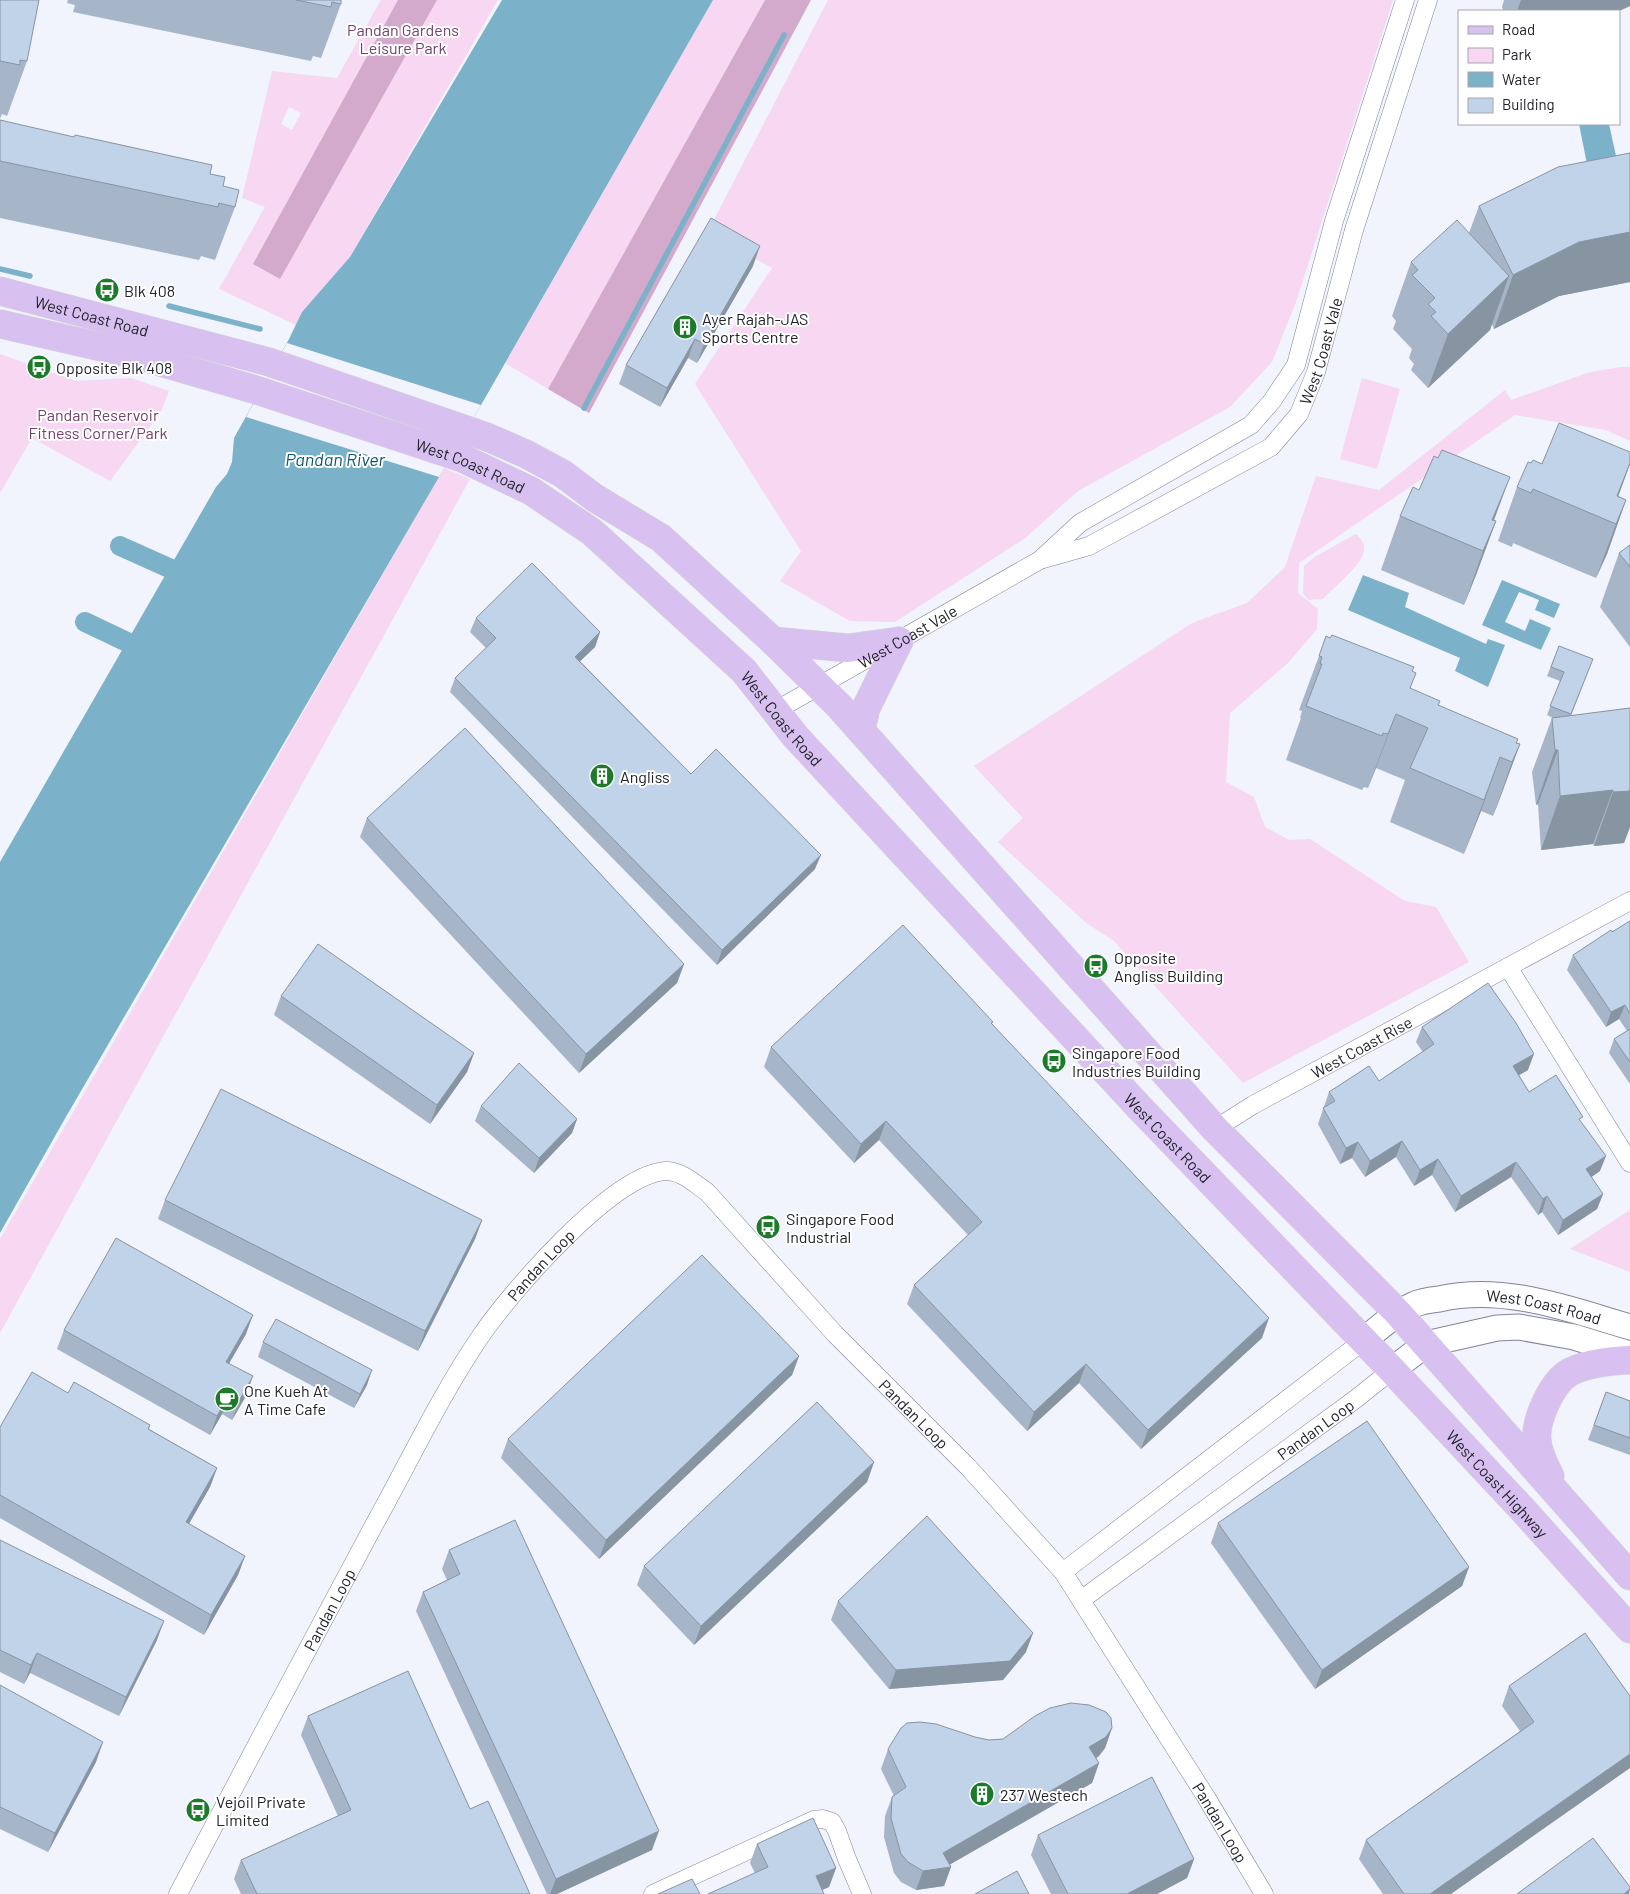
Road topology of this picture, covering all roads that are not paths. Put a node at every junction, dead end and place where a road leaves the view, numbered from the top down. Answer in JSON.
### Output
{"nodes":[{"id":1,"x":1405,"y":0,"type":"edge"},
{"id":2,"x":1428,"y":0,"type":"edge"},
{"id":3,"x":0,"y":291,"type":"edge"},
{"id":4,"x":0,"y":324,"type":"edge"},
{"id":5,"x":1040,"y":560,"type":"junction"},
{"id":6,"x":773,"y":641,"type":"junction"},
{"id":7,"x":898,"y":641,"type":"junction"},
{"id":8,"x":818,"y":686,"type":"junction"},
{"id":9,"x":775,"y":711,"type":"junction"},
{"id":10,"x":861,"y":730,"type":"junction"},
{"id":11,"x":1630,"y":901,"type":"edge"},
{"id":12,"x":1508,"y":966,"type":"junction"},
{"id":13,"x":1215,"y":1129,"type":"junction"},
{"id":14,"x":1630,"y":1163,"type":"edge"},
{"id":15,"x":1398,"y":1312,"type":"junction"},
{"id":16,"x":1630,"y":1327,"type":"edge"},
{"id":17,"x":1364,"y":1341,"type":"junction"},
{"id":18,"x":1426,"y":1344,"type":"junction"},
{"id":19,"x":1630,"y":1354,"type":"edge"},
{"id":20,"x":1630,"y":1360,"type":"edge"},
{"id":21,"x":1392,"y":1370,"type":"junction"},
{"id":22,"x":1566,"y":1504,"type":"junction"},
{"id":23,"x":1063,"y":1572,"type":"junction"},
{"id":24,"x":1630,"y":1576,"type":"edge"},
{"id":25,"x":1081,"y":1600,"type":"junction"},
{"id":26,"x":1630,"y":1629,"type":"edge"},
{"id":27,"x":178,"y":1894,"type":"edge"},
{"id":28,"x":653,"y":1894,"type":"edge"},
{"id":29,"x":862,"y":1894,"type":"edge"},
{"id":30,"x":1264,"y":1894,"type":"edge"}],
"edges":[{"from":1,"to":5,"type":"street","name":"West Coast Vale"},
{"from":2,"to":5,"type":"street","name":"West Coast Vale"},
{"from":3,"to":6,"type":"main road","name":"West Coast Road"},
{"from":4,"to":9,"type":"main road","name":"West Coast Road"},
{"from":5,"to":7,"type":"street","name":"West Coast Vale"},
{"from":6,"to":7,"type":"main road"},
{"from":6,"to":8,"type":"main road","name":"West Coast Road"},
{"from":7,"to":8,"type":"street","name":"West Coast Vale"},
{"from":7,"to":10,"type":"main road"},
{"from":8,"to":9,"type":"street","name":"West Coast Vale"},
{"from":8,"to":10,"type":"main road","name":"West Coast Road"},
{"from":9,"to":17,"type":"main road","name":"West Coast Road"},
{"from":10,"to":13,"type":"main road","name":"West Coast Road"},
{"from":11,"to":12,"type":"street","name":"West Coast Rise"},
{"from":12,"to":13,"type":"street","name":"West Coast Rise"},
{"from":12,"to":14,"type":"street"},
{"from":13,"to":15,"type":"main road","name":"West Coast Road"},
{"from":15,"to":16,"type":"street","name":"West Coast Road"},
{"from":15,"to":17,"type":"street","name":"West Coast Road"},
{"from":15,"to":18,"type":"main road"},
{"from":17,"to":21,"type":"main road","name":"West Coast Highway"},
{"from":17,"to":23,"type":"street"},
{"from":18,"to":19,"type":"street","name":"West Coast Road"},
{"from":18,"to":21,"type":"street","name":"Pandan Loop"},
{"from":18,"to":22,"type":"main road"},
{"from":20,"to":22,"type":"main road"},
{"from":21,"to":25,"type":"street","name":"Pandan Loop"},
{"from":21,"to":26,"type":"main road","name":"West Coast Highway"},
{"from":22,"to":24,"type":"main road"},
{"from":23,"to":25,"type":"street","name":"Pandan Loop"},
{"from":23,"to":27,"type":"street","name":"Pandan Loop"},
{"from":25,"to":30,"type":"street","name":"Pandan Loop"},
{"from":28,"to":29,"type":"street"}]}
